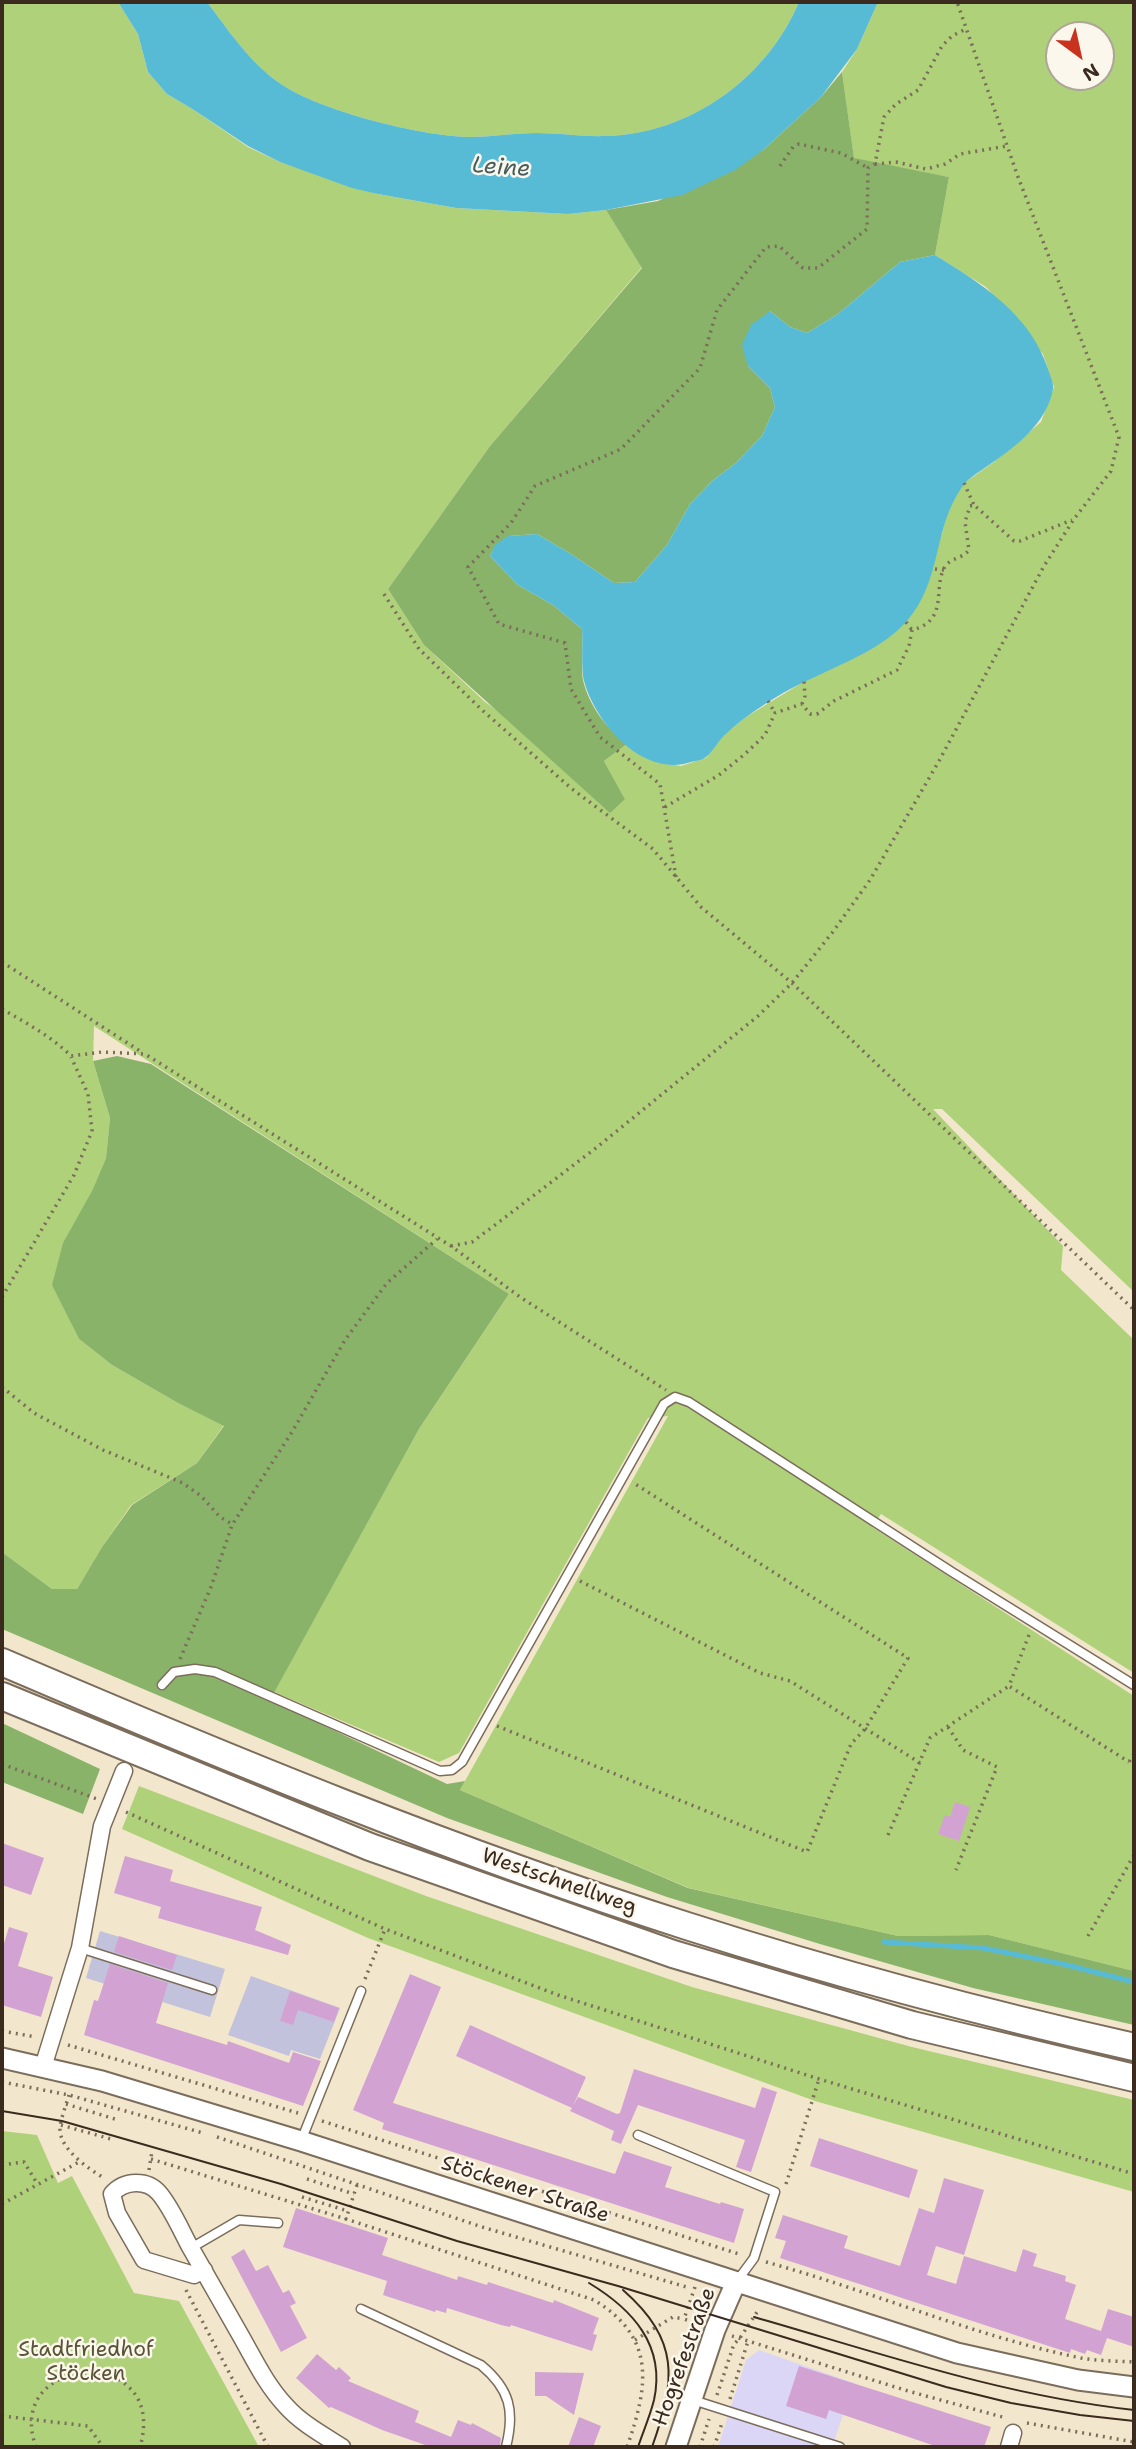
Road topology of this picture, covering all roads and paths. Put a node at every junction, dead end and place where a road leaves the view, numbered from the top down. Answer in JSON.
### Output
{"nodes":[{"id":1,"x":957,"y":2,"type":"edge"},
{"id":2,"x":967,"y":29,"type":"junction"},
{"id":3,"x":1007,"y":146,"type":"junction"},
{"id":4,"x":875,"y":164,"type":"junction"},
{"id":5,"x":780,"y":166,"type":"dead end"},
{"id":6,"x":868,"y":168,"type":"junction"},
{"id":7,"x":964,"y":483,"type":"dead end"},
{"id":8,"x":974,"y":505,"type":"junction"},
{"id":9,"x":1074,"y":519,"type":"junction"},
{"id":10,"x":935,"y":569,"type":"dead end"},
{"id":11,"x":944,"y":570,"type":"junction"},
{"id":12,"x":384,"y":594,"type":"dead end"},
{"id":13,"x":906,"y":622,"type":"dead end"},
{"id":14,"x":912,"y":629,"type":"junction"},
{"id":15,"x":804,"y":681,"type":"dead end"},
{"id":16,"x":768,"y":701,"type":"dead end"},
{"id":17,"x":802,"y":704,"type":"junction"},
{"id":18,"x":775,"y":713,"type":"junction"},
{"id":19,"x":664,"y":808,"type":"junction"},
{"id":20,"x":676,"y":877,"type":"junction"},
{"id":21,"x":2,"y":962,"type":"edge"},
{"id":22,"x":792,"y":983,"type":"junction"},
{"id":23,"x":2,"y":1009,"type":"edge"},
{"id":24,"x":145,"y":1054,"type":"junction"},
{"id":25,"x":71,"y":1056,"type":"junction"},
{"id":26,"x":437,"y":1239,"type":"junction"},
{"id":27,"x":451,"y":1246,"type":"junction"},
{"id":28,"x":2,"y":1297,"type":"edge"},
{"id":29,"x":1134,"y":1310,"type":"edge"},
{"id":30,"x":2,"y":1387,"type":"edge"},
{"id":31,"x":675,"y":1397,"type":"junction"},
{"id":32,"x":622,"y":1476,"type":"junction"},
{"id":33,"x":232,"y":1525,"type":"junction"},
{"id":34,"x":568,"y":1574,"type":"junction"},
{"id":35,"x":1034,"y":1623,"type":"junction"},
{"id":36,"x":2,"y":1662,"type":"edge"},
{"id":37,"x":174,"y":1672,"type":"junction"},
{"id":38,"x":162,"y":1685,"type":"dead end"},
{"id":39,"x":1134,"y":1685,"type":"edge"},
{"id":40,"x":1009,"y":1686,"type":"junction"},
{"id":41,"x":2,"y":1696,"type":"edge"},
{"id":42,"x":486,"y":1720,"type":"junction"},
{"id":43,"x":948,"y":1727,"type":"junction"},
{"id":44,"x":865,"y":1729,"type":"junction"},
{"id":45,"x":1134,"y":1754,"type":"edge"},
{"id":46,"x":1129,"y":1762,"type":"junction"},
{"id":47,"x":920,"y":1763,"type":"junction"},
{"id":48,"x":2,"y":1764,"type":"edge"},
{"id":49,"x":1134,"y":1765,"type":"edge"},
{"id":50,"x":124,"y":1771,"type":"dead end"},
{"id":51,"x":109,"y":1803,"type":"junction"},
{"id":52,"x":888,"y":1835,"type":"dead end"},
{"id":53,"x":1134,"y":1855,"type":"edge"},
{"id":54,"x":956,"y":1870,"type":"dead end"},
{"id":55,"x":385,"y":1929,"type":"junction"},
{"id":56,"x":1088,"y":1936,"type":"dead end"},
{"id":57,"x":80,"y":1948,"type":"junction"},
{"id":58,"x":212,"y":1990,"type":"dead end"},
{"id":59,"x":361,"y":1991,"type":"joint"},
{"id":60,"x":2,"y":2031,"type":"edge"},
{"id":61,"x":51,"y":2040,"type":"junction"},
{"id":62,"x":1134,"y":2047,"type":"edge"},
{"id":63,"x":2,"y":2059,"type":"edge"},
{"id":64,"x":43,"y":2067,"type":"junction"},
{"id":65,"x":1134,"y":2078,"type":"edge"},
{"id":66,"x":819,"y":2079,"type":"junction"},
{"id":67,"x":2,"y":2082,"type":"edge"},
{"id":68,"x":69,"y":2095,"type":"junction"},
{"id":69,"x":66,"y":2104,"type":"junction"},
{"id":70,"x":310,"y":2117,"type":"junction"},
{"id":71,"x":118,"y":2120,"type":"dead end"},
{"id":72,"x":61,"y":2125,"type":"junction"},
{"id":73,"x":638,"y":2135,"type":"dead end"},
{"id":74,"x":111,"y":2139,"type":"dead end"},
{"id":75,"x":301,"y":2141,"type":"junction"},
{"id":76,"x":151,"y":2155,"type":"dead end"},
{"id":77,"x":79,"y":2162,"type":"junction"},
{"id":78,"x":2,"y":2165,"type":"edge"},
{"id":79,"x":1134,"y":2174,"type":"edge"},
{"id":80,"x":307,"y":2179,"type":"dead end"},
{"id":81,"x":38,"y":2185,"type":"junction"},
{"id":82,"x":357,"y":2185,"type":"junction"},
{"id":83,"x":118,"y":2187,"type":"junction"},
{"id":84,"x":775,"y":2192,"type":"junction"},
{"id":85,"x":354,"y":2194,"type":"junction"},
{"id":86,"x":302,"y":2197,"type":"dead end"},
{"id":87,"x":2,"y":2204,"type":"edge"},
{"id":88,"x":348,"y":2211,"type":"junction"},
{"id":89,"x":346,"y":2219,"type":"junction"},
{"id":90,"x":278,"y":2223,"type":"dead end"},
{"id":91,"x":191,"y":2248,"type":"junction"},
{"id":92,"x":754,"y":2259,"type":"junction"},
{"id":93,"x":204,"y":2270,"type":"junction"},
{"id":94,"x":178,"y":2272,"type":"junction"},
{"id":95,"x":736,"y":2282,"type":"junction"},
{"id":96,"x":694,"y":2290,"type":"dead end"},
{"id":97,"x":361,"y":2309,"type":"dead end"},
{"id":98,"x":684,"y":2319,"type":"dead end"},
{"id":99,"x":635,"y":2340,"type":"junction"},
{"id":100,"x":748,"y":2342,"type":"junction"},
{"id":101,"x":1134,"y":2362,"type":"edge"},
{"id":102,"x":1134,"y":2387,"type":"edge"},
{"id":103,"x":693,"y":2400,"type":"junction"},
{"id":104,"x":713,"y":2407,"type":"junction"},
{"id":105,"x":726,"y":2410,"type":"junction"},
{"id":106,"x":2,"y":2416,"type":"edge"},
{"id":107,"x":32,"y":2420,"type":"junction"},
{"id":108,"x":1134,"y":2444,"type":"edge"},
{"id":109,"x":36,"y":2447,"type":"edge"},
{"id":110,"x":103,"y":2447,"type":"edge"},
{"id":111,"x":140,"y":2447,"type":"edge"},
{"id":112,"x":268,"y":2447,"type":"edge"},
{"id":113,"x":342,"y":2447,"type":"edge"},
{"id":114,"x":506,"y":2447,"type":"edge"},
{"id":115,"x":627,"y":2447,"type":"edge"},
{"id":116,"x":676,"y":2447,"type":"edge"},
{"id":117,"x":700,"y":2447,"type":"edge"},
{"id":118,"x":714,"y":2447,"type":"edge"},
{"id":119,"x":840,"y":2447,"type":"edge"}],
"edges":[{"from":1,"to":2,"type":"path"},
{"from":2,"to":3,"type":"path"},
{"from":2,"to":4,"type":"path"},
{"from":3,"to":4,"type":"path"},
{"from":3,"to":9,"type":"path"},
{"from":4,"to":6,"type":"path"},
{"from":5,"to":6,"type":"path"},
{"from":6,"to":19,"type":"path"},
{"from":7,"to":8,"type":"path"},
{"from":8,"to":9,"type":"path"},
{"from":8,"to":11,"type":"path"},
{"from":9,"to":22,"type":"path"},
{"from":10,"to":11,"type":"path"},
{"from":11,"to":14,"type":"path"},
{"from":12,"to":20,"type":"path"},
{"from":13,"to":14,"type":"path"},
{"from":14,"to":17,"type":"path"},
{"from":15,"to":17,"type":"path"},
{"from":16,"to":18,"type":"path"},
{"from":17,"to":18,"type":"path"},
{"from":18,"to":19,"type":"path"},
{"from":19,"to":20,"type":"path"},
{"from":20,"to":22,"type":"path"},
{"from":21,"to":24,"type":"path"},
{"from":22,"to":27,"type":"path"},
{"from":22,"to":29,"type":"path"},
{"from":23,"to":25,"type":"path"},
{"from":24,"to":25,"type":"path"},
{"from":24,"to":26,"type":"path"},
{"from":25,"to":28,"type":"path"},
{"from":26,"to":27,"type":"path"},
{"from":26,"to":33,"type":"path"},
{"from":27,"to":31,"type":"path"},
{"from":30,"to":33,"type":"path"},
{"from":31,"to":32,"type":"lane"},
{"from":31,"to":35,"type":"lane"},
{"from":32,"to":34,"type":"lane"},
{"from":32,"to":44,"type":"path"},
{"from":33,"to":37,"type":"path"},
{"from":34,"to":42,"type":"lane"},
{"from":34,"to":44,"type":"path"},
{"from":35,"to":39,"type":"lane"},
{"from":35,"to":40,"type":"path"},
{"from":36,"to":62,"type":"highway","name":"Westschnellweg"},
{"from":37,"to":38,"type":"lane"},
{"from":37,"to":42,"type":"lane"},
{"from":40,"to":43,"type":"path"},
{"from":40,"to":46,"type":"path"},
{"from":41,"to":65,"type":"highway","name":"Westschnellweg"},
{"from":42,"to":44,"type":"path"},
{"from":43,"to":47,"type":"path"},
{"from":43,"to":54,"type":"path"},
{"from":44,"to":47,"type":"path"},
{"from":45,"to":46,"type":"path"},
{"from":46,"to":49,"type":"path"},
{"from":47,"to":52,"type":"path"},
{"from":48,"to":51,"type":"path"},
{"from":50,"to":51,"type":"street"},
{"from":51,"to":55,"type":"path"},
{"from":51,"to":57,"type":"street"},
{"from":53,"to":56,"type":"path"},
{"from":55,"to":59,"type":"path"},
{"from":55,"to":66,"type":"path"},
{"from":57,"to":58,"type":"lane"},
{"from":57,"to":61,"type":"street"},
{"from":59,"to":70,"type":"lane"},
{"from":60,"to":61,"type":"path"},
{"from":61,"to":64,"type":"street"},
{"from":61,"to":70,"type":"path"},
{"from":63,"to":64,"type":"street","name":"Stöckener Straße"},
{"from":64,"to":75,"type":"street","name":"Stöckener Straße"},
{"from":66,"to":79,"type":"path"},
{"from":66,"to":84,"type":"path"},
{"from":67,"to":68,"type":"path"},
{"from":68,"to":69,"type":"path"},
{"from":68,"to":82,"type":"path"},
{"from":69,"to":71,"type":"path"},
{"from":69,"to":72,"type":"path"},
{"from":70,"to":75,"type":"lane"},
{"from":70,"to":92,"type":"path"},
{"from":72,"to":74,"type":"path"},
{"from":72,"to":77,"type":"path"},
{"from":73,"to":84,"type":"lane"},
{"from":75,"to":95,"type":"street","name":"Stöckener Straße"},
{"from":76,"to":89,"type":"path"},
{"from":77,"to":81,"type":"path"},
{"from":77,"to":83,"type":"path"},
{"from":78,"to":81,"type":"path"},
{"from":80,"to":85,"type":"path"},
{"from":81,"to":87,"type":"path"},
{"from":82,"to":85,"type":"path"},
{"from":82,"to":96,"type":"path"},
{"from":83,"to":91,"type":"street"},
{"from":83,"to":94,"type":"street"},
{"from":84,"to":92,"type":"lane"},
{"from":85,"to":88,"type":"path"},
{"from":86,"to":88,"type":"path"},
{"from":88,"to":89,"type":"path"},
{"from":89,"to":99,"type":"path"},
{"from":90,"to":91,"type":"lane"},
{"from":91,"to":93,"type":"street"},
{"from":92,"to":95,"type":"lane"},
{"from":92,"to":101,"type":"path"},
{"from":93,"to":94,"type":"street"},
{"from":93,"to":113,"type":"street"},
{"from":94,"to":112,"type":"path"},
{"from":95,"to":102,"type":"street","name":"Stöckener Straße"},
{"from":95,"to":103,"type":"street","name":"Hogrefestraße"},
{"from":97,"to":114,"type":"lane"},
{"from":98,"to":99,"type":"path"},
{"from":99,"to":115,"type":"path"},
{"from":100,"to":104,"type":"path"},
{"from":100,"to":105,"type":"path"},
{"from":100,"to":108,"type":"path"},
{"from":103,"to":104,"type":"lane"},
{"from":103,"to":116,"type":"street","name":"Hogrefestraße"},
{"from":104,"to":105,"type":"lane"},
{"from":104,"to":117,"type":"path"},
{"from":105,"to":118,"type":"path"},
{"from":105,"to":119,"type":"lane"},
{"from":106,"to":107,"type":"path"},
{"from":107,"to":109,"type":"path"},
{"from":107,"to":110,"type":"path"},
{"from":107,"to":111,"type":"path"}]}
